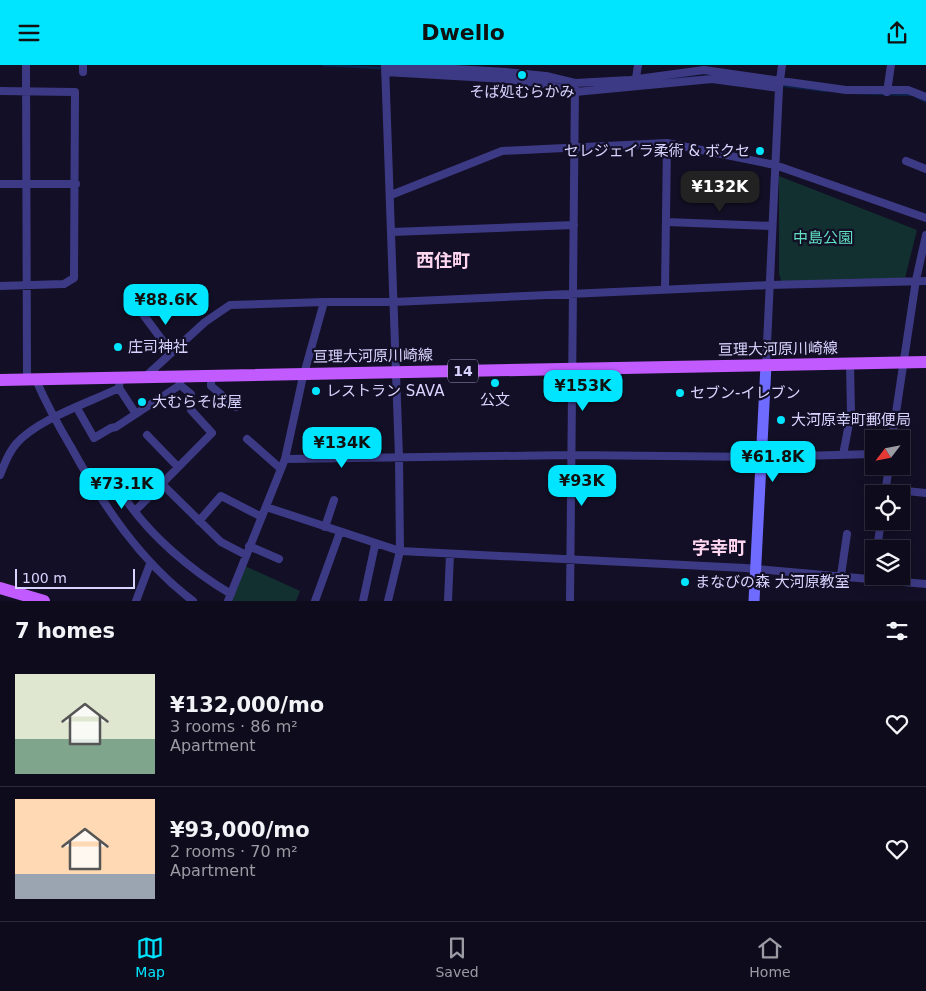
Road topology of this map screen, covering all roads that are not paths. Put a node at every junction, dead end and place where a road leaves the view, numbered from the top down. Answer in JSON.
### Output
{"nodes":[{"id":1,"x":26,"y":65,"type":"edge"},
{"id":2,"x":638,"y":65,"type":"edge"},
{"id":3,"x":782,"y":65,"type":"edge"},
{"id":4,"x":891,"y":65,"type":"edge"},
{"id":5,"x":385,"y":67,"type":"edge"},
{"id":6,"x":506,"y":72,"type":"edge"},
{"id":7,"x":636,"y":78,"type":"junction"},
{"id":8,"x":575,"y":83,"type":"junction"},
{"id":9,"x":780,"y":84,"type":"junction"},
{"id":10,"x":0,"y":91,"type":"edge"},
{"id":11,"x":26,"y":91,"type":"junction"},
{"id":12,"x":887,"y":91,"type":"junction"},
{"id":13,"x":575,"y":92,"type":"junction"},
{"id":14,"x":926,"y":97,"type":"edge"},
{"id":15,"x":667,"y":143,"type":"junction"},
{"id":16,"x":575,"y":147,"type":"junction"},
{"id":17,"x":906,"y":161,"type":"dead end"},
{"id":18,"x":775,"y":165,"type":"junction"},
{"id":19,"x":926,"y":169,"type":"edge"},
{"id":20,"x":0,"y":184,"type":"edge"},
{"id":21,"x":27,"y":184,"type":"junction"},
{"id":22,"x":76,"y":184,"type":"junction"},
{"id":23,"x":391,"y":195,"type":"junction"},
{"id":24,"x":926,"y":218,"type":"edge"},
{"id":25,"x":666,"y":222,"type":"junction"},
{"id":26,"x":574,"y":225,"type":"junction"},
{"id":27,"x":772,"y":226,"type":"junction"},
{"id":28,"x":392,"y":232,"type":"junction"},
{"id":29,"x":926,"y":235,"type":"edge"},
{"id":30,"x":916,"y":280,"type":"junction"},
{"id":31,"x":926,"y":281,"type":"edge"},
{"id":32,"x":27,"y":285,"type":"junction"},
{"id":33,"x":769,"y":285,"type":"junction"},
{"id":34,"x":0,"y":286,"type":"edge"},
{"id":35,"x":665,"y":289,"type":"junction"},
{"id":36,"x":574,"y":294,"type":"junction"},
{"id":37,"x":324,"y":302,"type":"junction"},
{"id":38,"x":394,"y":302,"type":"junction"},
{"id":39,"x":142,"y":313,"type":"dead end"},
{"id":40,"x":171,"y":352,"type":"junction"},
{"id":41,"x":926,"y":362,"type":"edge"},
{"id":42,"x":904,"y":363,"type":"junction"},
{"id":43,"x":850,"y":364,"type":"junction"},
{"id":44,"x":766,"y":365,"type":"junction"},
{"id":45,"x":572,"y":368,"type":"junction"},
{"id":46,"x":395,"y":372,"type":"junction"},
{"id":47,"x":305,"y":373,"type":"junction"},
{"id":48,"x":211,"y":375,"type":"junction"},
{"id":49,"x":145,"y":377,"type":"junction"},
{"id":50,"x":0,"y":380,"type":"edge"},
{"id":51,"x":31,"y":380,"type":"junction"},
{"id":52,"x":180,"y":381,"type":"junction"},
{"id":53,"x":120,"y":383,"type":"junction"},
{"id":54,"x":236,"y":407,"type":"dead end"},
{"id":55,"x":77,"y":408,"type":"junction"},
{"id":56,"x":136,"y":414,"type":"junction"},
{"id":57,"x":55,"y":418,"type":"junction"},
{"id":58,"x":893,"y":430,"type":"edge"},
{"id":59,"x":147,"y":435,"type":"dead end"},
{"id":60,"x":247,"y":439,"type":"dead end"},
{"id":61,"x":865,"y":454,"type":"edge"},
{"id":62,"x":571,"y":455,"type":"junction"},
{"id":63,"x":844,"y":455,"type":"junction"},
{"id":64,"x":399,"y":457,"type":"junction"},
{"id":65,"x":761,"y":457,"type":"junction"},
{"id":66,"x":285,"y":459,"type":"junction"},
{"id":67,"x":178,"y":467,"type":"junction"},
{"id":68,"x":281,"y":469,"type":"junction"},
{"id":69,"x":0,"y":475,"type":"edge"},
{"id":70,"x":162,"y":484,"type":"junction"},
{"id":71,"x":910,"y":492,"type":"edge"},
{"id":72,"x":122,"y":493,"type":"dead end"},
{"id":73,"x":926,"y":493,"type":"edge"},
{"id":74,"x":334,"y":500,"type":"dead end"},
{"id":75,"x":266,"y":507,"type":"junction"},
{"id":76,"x":135,"y":511,"type":"junction"},
{"id":77,"x":262,"y":517,"type":"junction"},
{"id":78,"x":200,"y":521,"type":"junction"},
{"id":79,"x":325,"y":527,"type":"junction"},
{"id":80,"x":340,"y":532,"type":"junction"},
{"id":81,"x":847,"y":534,"type":"dead end"},
{"id":82,"x":376,"y":545,"type":"junction"},
{"id":83,"x":250,"y":547,"type":"junction"},
{"id":84,"x":400,"y":551,"type":"junction"},
{"id":85,"x":450,"y":554,"type":"junction"},
{"id":86,"x":246,"y":555,"type":"junction"},
{"id":87,"x":279,"y":559,"type":"dead end"},
{"id":88,"x":570,"y":559,"type":"junction"},
{"id":89,"x":150,"y":564,"type":"junction"},
{"id":90,"x":755,"y":569,"type":"junction"},
{"id":91,"x":841,"y":575,"type":"junction"},
{"id":92,"x":865,"y":575,"type":"edge"},
{"id":93,"x":910,"y":581,"type":"edge"},
{"id":94,"x":926,"y":584,"type":"edge"},
{"id":95,"x":0,"y":588,"type":"edge"},
{"id":96,"x":229,"y":597,"type":"edge"},
{"id":97,"x":44,"y":601,"type":"edge"},
{"id":98,"x":136,"y":601,"type":"edge"},
{"id":99,"x":193,"y":601,"type":"edge"},
{"id":100,"x":315,"y":601,"type":"edge"},
{"id":101,"x":363,"y":601,"type":"edge"},
{"id":102,"x":388,"y":601,"type":"edge"},
{"id":103,"x":448,"y":601,"type":"edge"},
{"id":104,"x":570,"y":601,"type":"edge"},
{"id":105,"x":754,"y":601,"type":"edge"}],
"edges":[{"from":1,"to":11,"type":"street"},
{"from":2,"to":7,"type":"street"},
{"from":3,"to":9,"type":"street"},
{"from":4,"to":12,"type":"street"},
{"from":5,"to":6,"type":"street"},
{"from":5,"to":23,"type":"street"},
{"from":6,"to":8,"type":"street"},
{"from":6,"to":13,"type":"street"},
{"from":7,"to":8,"type":"street"},
{"from":7,"to":9,"type":"street"},
{"from":8,"to":13,"type":"street"},
{"from":9,"to":12,"type":"street"},
{"from":9,"to":13,"type":"street"},
{"from":9,"to":18,"type":"street"},
{"from":10,"to":11,"type":"street"},
{"from":11,"to":21,"type":"street"},
{"from":11,"to":22,"type":"street"},
{"from":12,"to":14,"type":"street"},
{"from":13,"to":16,"type":"street"},
{"from":15,"to":16,"type":"street"},
{"from":15,"to":18,"type":"street"},
{"from":15,"to":25,"type":"street"},
{"from":16,"to":23,"type":"street"},
{"from":16,"to":26,"type":"street"},
{"from":17,"to":19,"type":"street"},
{"from":18,"to":24,"type":"street"},
{"from":18,"to":27,"type":"street"},
{"from":20,"to":21,"type":"street"},
{"from":21,"to":22,"type":"street"},
{"from":21,"to":32,"type":"street"},
{"from":22,"to":32,"type":"street"},
{"from":23,"to":28,"type":"street"},
{"from":25,"to":27,"type":"street"},
{"from":25,"to":35,"type":"street"},
{"from":26,"to":28,"type":"street"},
{"from":26,"to":36,"type":"street"},
{"from":27,"to":33,"type":"street"},
{"from":28,"to":38,"type":"street"},
{"from":29,"to":30,"type":"street"},
{"from":30,"to":31,"type":"street"},
{"from":30,"to":33,"type":"street"},
{"from":30,"to":42,"type":"street"},
{"from":32,"to":34,"type":"street"},
{"from":32,"to":51,"type":"street"},
{"from":33,"to":35,"type":"street"},
{"from":33,"to":44,"type":"street"},
{"from":35,"to":36,"type":"street"},
{"from":36,"to":38,"type":"street"},
{"from":36,"to":45,"type":"street"},
{"from":37,"to":38,"type":"street"},
{"from":37,"to":40,"type":"street"},
{"from":37,"to":47,"type":"street"},
{"from":38,"to":46,"type":"street"},
{"from":39,"to":40,"type":"street"},
{"from":40,"to":49,"type":"street"},
{"from":41,"to":42,"type":"main road","name":"亘理大河原川崎線","number":"14"},
{"from":42,"to":43,"type":"main road","name":"亘理大河原川崎線","number":"14"},
{"from":42,"to":58,"type":"street"},
{"from":43,"to":44,"type":"main road","name":"亘理大河原川崎線","number":"14"},
{"from":43,"to":63,"type":"street"},
{"from":44,"to":45,"type":"main road","name":"亘理大河原川崎線","number":"14"},
{"from":44,"to":65,"type":"street"},
{"from":45,"to":46,"type":"main road","name":"亘理大河原川崎線","number":"14"},
{"from":45,"to":62,"type":"street"},
{"from":46,"to":47,"type":"main road","name":"亘理大河原川崎線","number":"14"},
{"from":46,"to":64,"type":"street"},
{"from":47,"to":48,"type":"main road","name":"亘理大河原川崎線","number":"14"},
{"from":47,"to":66,"type":"street"},
{"from":48,"to":52,"type":"main road","name":"亘理大河原川崎線","number":"14"},
{"from":48,"to":54,"type":"street"},
{"from":49,"to":52,"type":"main road","name":"亘理大河原川崎線","number":"14"},
{"from":49,"to":53,"type":"main road","name":"亘理大河原川崎線","number":"14"},
{"from":50,"to":51,"type":"main road","name":"亘理大河原川崎線","number":"14"},
{"from":51,"to":53,"type":"main road","name":"亘理大河原川崎線","number":"14"},
{"from":51,"to":57,"type":"street"},
{"from":52,"to":56,"type":"street"},
{"from":52,"to":67,"type":"street"},
{"from":53,"to":55,"type":"street"},
{"from":53,"to":56,"type":"street"},
{"from":55,"to":56,"type":"street"},
{"from":55,"to":57,"type":"street"},
{"from":57,"to":69,"type":"street"},
{"from":57,"to":89,"type":"street"},
{"from":59,"to":67,"type":"street"},
{"from":60,"to":68,"type":"street"},
{"from":61,"to":63,"type":"street"},
{"from":62,"to":64,"type":"street"},
{"from":62,"to":65,"type":"street"},
{"from":62,"to":88,"type":"street"},
{"from":63,"to":65,"type":"street"},
{"from":64,"to":66,"type":"street"},
{"from":64,"to":84,"type":"street"},
{"from":65,"to":90,"type":"street"},
{"from":66,"to":68,"type":"street"},
{"from":67,"to":70,"type":"street"},
{"from":68,"to":75,"type":"street"},
{"from":70,"to":76,"type":"street"},
{"from":70,"to":78,"type":"street"},
{"from":71,"to":73,"type":"street"},
{"from":72,"to":76,"type":"street"},
{"from":74,"to":79,"type":"street"},
{"from":75,"to":77,"type":"street"},
{"from":75,"to":79,"type":"street"},
{"from":76,"to":96,"type":"street"},
{"from":77,"to":78,"type":"street"},
{"from":77,"to":83,"type":"street"},
{"from":78,"to":86,"type":"street"},
{"from":79,"to":80,"type":"street"},
{"from":80,"to":82,"type":"street"},
{"from":80,"to":100,"type":"street"},
{"from":81,"to":91,"type":"street"},
{"from":82,"to":84,"type":"street"},
{"from":82,"to":101,"type":"street"},
{"from":83,"to":86,"type":"street"},
{"from":83,"to":87,"type":"street"},
{"from":84,"to":85,"type":"street"},
{"from":84,"to":102,"type":"street"},
{"from":85,"to":88,"type":"street"},
{"from":85,"to":103,"type":"street"},
{"from":86,"to":96,"type":"street"},
{"from":88,"to":90,"type":"street"},
{"from":88,"to":104,"type":"street"},
{"from":89,"to":98,"type":"street"},
{"from":89,"to":99,"type":"street"},
{"from":90,"to":91,"type":"street"},
{"from":90,"to":105,"type":"street"},
{"from":91,"to":92,"type":"street"},
{"from":93,"to":94,"type":"street"},
{"from":95,"to":97,"type":"main road"}]}
